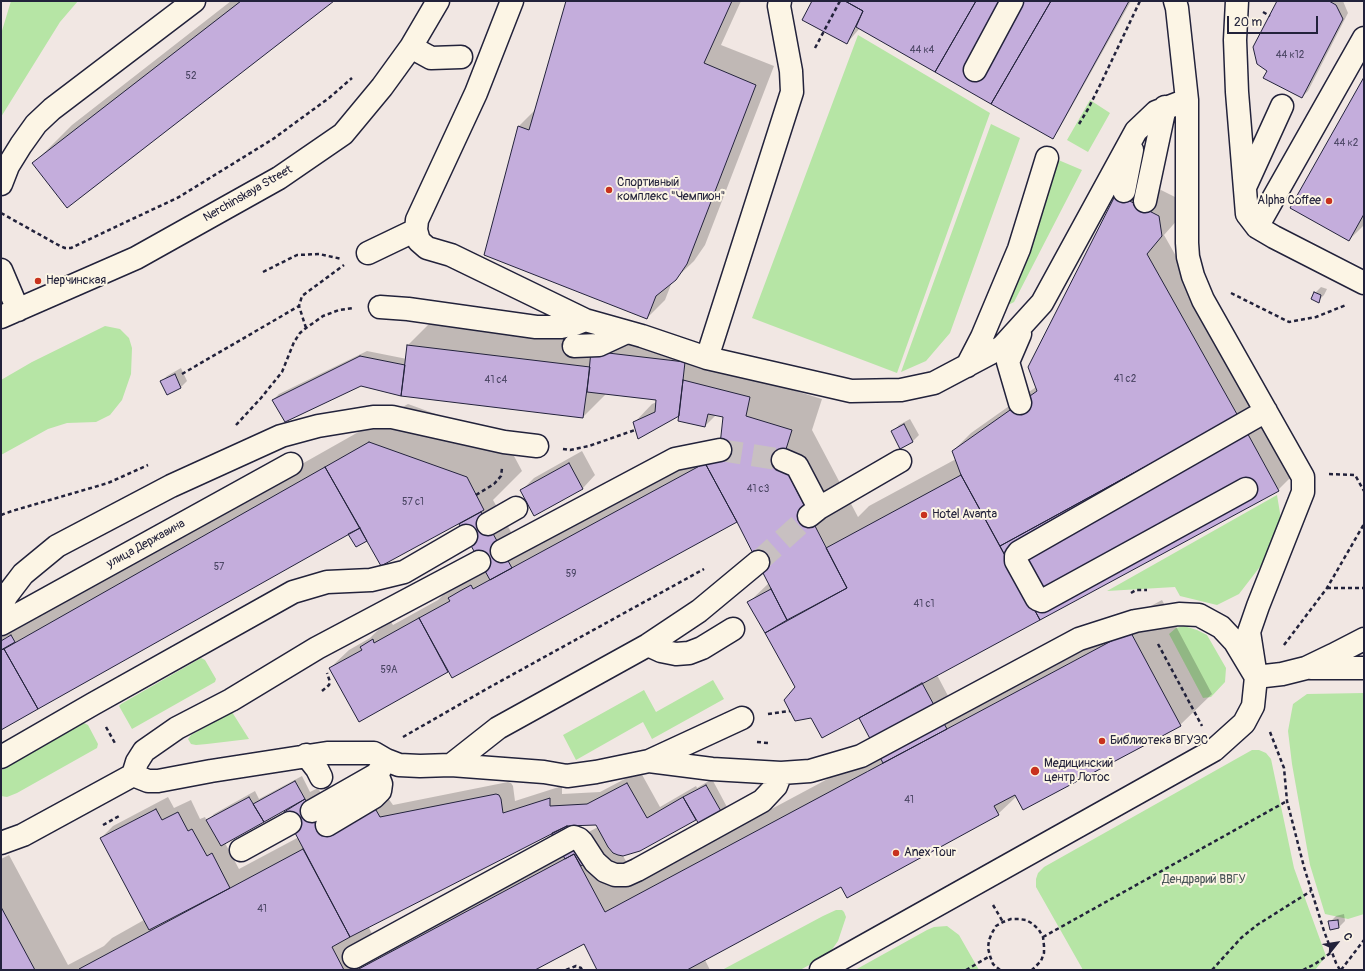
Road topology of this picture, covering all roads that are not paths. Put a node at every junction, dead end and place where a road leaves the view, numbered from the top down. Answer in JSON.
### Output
{"nodes":[{"id":1,"x":194,"y":1,"type":"edge"},
{"id":2,"x":438,"y":1,"type":"edge"},
{"id":3,"x":512,"y":1,"type":"edge"},
{"id":4,"x":780,"y":1,"type":"edge"},
{"id":5,"x":1012,"y":1,"type":"edge"},
{"id":6,"x":1175,"y":1,"type":"edge"},
{"id":7,"x":1237,"y":1,"type":"edge"},
{"id":8,"x":1364,"y":38,"type":"edge"},
{"id":9,"x":412,"y":47,"type":"junction"},
{"id":10,"x":461,"y":57,"type":"dead end"},
{"id":11,"x":975,"y":70,"type":"dead end"},
{"id":12,"x":1187,"y":100,"type":"junction"},
{"id":13,"x":1282,"y":106,"type":"dead end"},
{"id":14,"x":1165,"y":107,"type":"junction"},
{"id":15,"x":1136,"y":131,"type":"junction"},
{"id":16,"x":1047,"y":158,"type":"dead end"},
{"id":17,"x":1,"y":184,"type":"edge"},
{"id":18,"x":1245,"y":186,"type":"junction"},
{"id":19,"x":1124,"y":191,"type":"dead end"},
{"id":20,"x":1146,"y":201,"type":"dead end"},
{"id":21,"x":1257,"y":227,"type":"junction"},
{"id":22,"x":416,"y":230,"type":"junction"},
{"id":23,"x":359,"y":257,"type":"road end"},
{"id":24,"x":1,"y":270,"type":"edge"},
{"id":25,"x":1364,"y":283,"type":"edge"},
{"id":26,"x":380,"y":307,"type":"road end"},
{"id":27,"x":10,"y":313,"type":"edge"},
{"id":28,"x":585,"y":320,"type":"junction"},
{"id":29,"x":1024,"y":324,"type":"junction"},
{"id":30,"x":628,"y":332,"type":"junction"},
{"id":31,"x":574,"y":346,"type":"dead end"},
{"id":32,"x":706,"y":358,"type":"junction"},
{"id":33,"x":967,"y":366,"type":"junction"},
{"id":34,"x":1020,"y":403,"type":"dead end"},
{"id":35,"x":1266,"y":411,"type":"junction"},
{"id":36,"x":537,"y":446,"type":"road end"},
{"id":37,"x":720,"y":450,"type":"tunnel mouth"},
{"id":38,"x":783,"y":460,"type":"tunnel mouth"},
{"id":39,"x":900,"y":461,"type":"dead end"},
{"id":40,"x":291,"y":464,"type":"dead end"},
{"id":41,"x":1246,"y":490,"type":"dead end"},
{"id":42,"x":516,"y":508,"type":"dead end"},
{"id":43,"x":488,"y":524,"type":"dead end"},
{"id":44,"x":466,"y":536,"type":"dead end"},
{"id":45,"x":502,"y":551,"type":"dead end"},
{"id":46,"x":479,"y":562,"type":"dead end"},
{"id":47,"x":758,"y":562,"type":"tunnel mouth"},
{"id":48,"x":1,"y":606,"type":"edge"},
{"id":49,"x":1,"y":624,"type":"edge"},
{"id":50,"x":733,"y":629,"type":"dead end"},
{"id":51,"x":1364,"y":639,"type":"edge"},
{"id":52,"x":648,"y":645,"type":"junction"},
{"id":53,"x":1306,"y":668,"type":"junction"},
{"id":54,"x":1364,"y":668,"type":"edge"},
{"id":55,"x":1256,"y":677,"type":"junction"},
{"id":56,"x":742,"y":718,"type":"dead end"},
{"id":57,"x":306,"y":755,"type":"junction"},
{"id":58,"x":1,"y":757,"type":"edge"},
{"id":59,"x":649,"y":761,"type":"junction"},
{"id":60,"x":379,"y":762,"type":"junction"},
{"id":61,"x":451,"y":765,"type":"junction"},
{"id":62,"x":781,"y":773,"type":"junction"},
{"id":63,"x":133,"y":775,"type":"junction"},
{"id":64,"x":321,"y":777,"type":"dead end"},
{"id":65,"x":320,"y":818,"type":"dead end"},
{"id":66,"x":290,"y":823,"type":"dead end"},
{"id":67,"x":1,"y":843,"type":"edge"},
{"id":68,"x":241,"y":850,"type":"dead end"},
{"id":69,"x":354,"y":957,"type":"dead end"},
{"id":70,"x":821,"y":970,"type":"edge"}],
"edges":[{"from":1,"to":17,"type":"street"},
{"from":2,"to":9,"type":"street","name":"Nerchinskaya Street"},
{"from":3,"to":22,"type":"street"},
{"from":4,"to":32,"type":"street"},
{"from":5,"to":11,"type":"street"},
{"from":6,"to":12,"type":"street"},
{"from":7,"to":18,"type":"street"},
{"from":8,"to":21,"type":"street"},
{"from":9,"to":10,"type":"street"},
{"from":9,"to":27,"type":"street","name":"Nerchinskaya Street"},
{"from":12,"to":14,"type":"street"},
{"from":12,"to":35,"type":"street"},
{"from":13,"to":18,"type":"street"},
{"from":14,"to":15,"type":"street"},
{"from":14,"to":20,"type":"street"},
{"from":15,"to":19,"type":"street"},
{"from":15,"to":29,"type":"street"},
{"from":16,"to":33,"type":"street"},
{"from":18,"to":21,"type":"street"},
{"from":21,"to":25,"type":"street"},
{"from":22,"to":23,"type":"street"},
{"from":22,"to":28,"type":"street"},
{"from":24,"to":27,"type":"street"},
{"from":26,"to":28,"type":"street"},
{"from":28,"to":30,"type":"street"},
{"from":29,"to":33,"type":"street"},
{"from":29,"to":34,"type":"street"},
{"from":30,"to":31,"type":"street"},
{"from":30,"to":32,"type":"street"},
{"from":32,"to":33,"type":"street"},
{"from":35,"to":41,"type":"street"},
{"from":35,"to":55,"type":"street"},
{"from":36,"to":48,"type":"street"},
{"from":37,"to":45,"type":"street"},
{"from":38,"to":39,"type":"street"},
{"from":40,"to":49,"type":"street","name":"улица Державина"},
{"from":42,"to":43,"type":"street"},
{"from":44,"to":58,"type":"street"},
{"from":46,"to":63,"type":"street"},
{"from":47,"to":52,"type":"street"},
{"from":50,"to":52,"type":"street"},
{"from":51,"to":53,"type":"street"},
{"from":52,"to":61,"type":"street"},
{"from":53,"to":54,"type":"street"},
{"from":53,"to":55,"type":"street"},
{"from":55,"to":62,"type":"street"},
{"from":55,"to":70,"type":"street"},
{"from":56,"to":59,"type":"street"},
{"from":57,"to":60,"type":"street"},
{"from":57,"to":63,"type":"street"},
{"from":57,"to":64,"type":"street"},
{"from":59,"to":61,"type":"street"},
{"from":59,"to":62,"type":"street"},
{"from":60,"to":61,"type":"street"},
{"from":60,"to":65,"type":"street"},
{"from":62,"to":69,"type":"street"},
{"from":63,"to":67,"type":"street"},
{"from":66,"to":68,"type":"street"}]}
